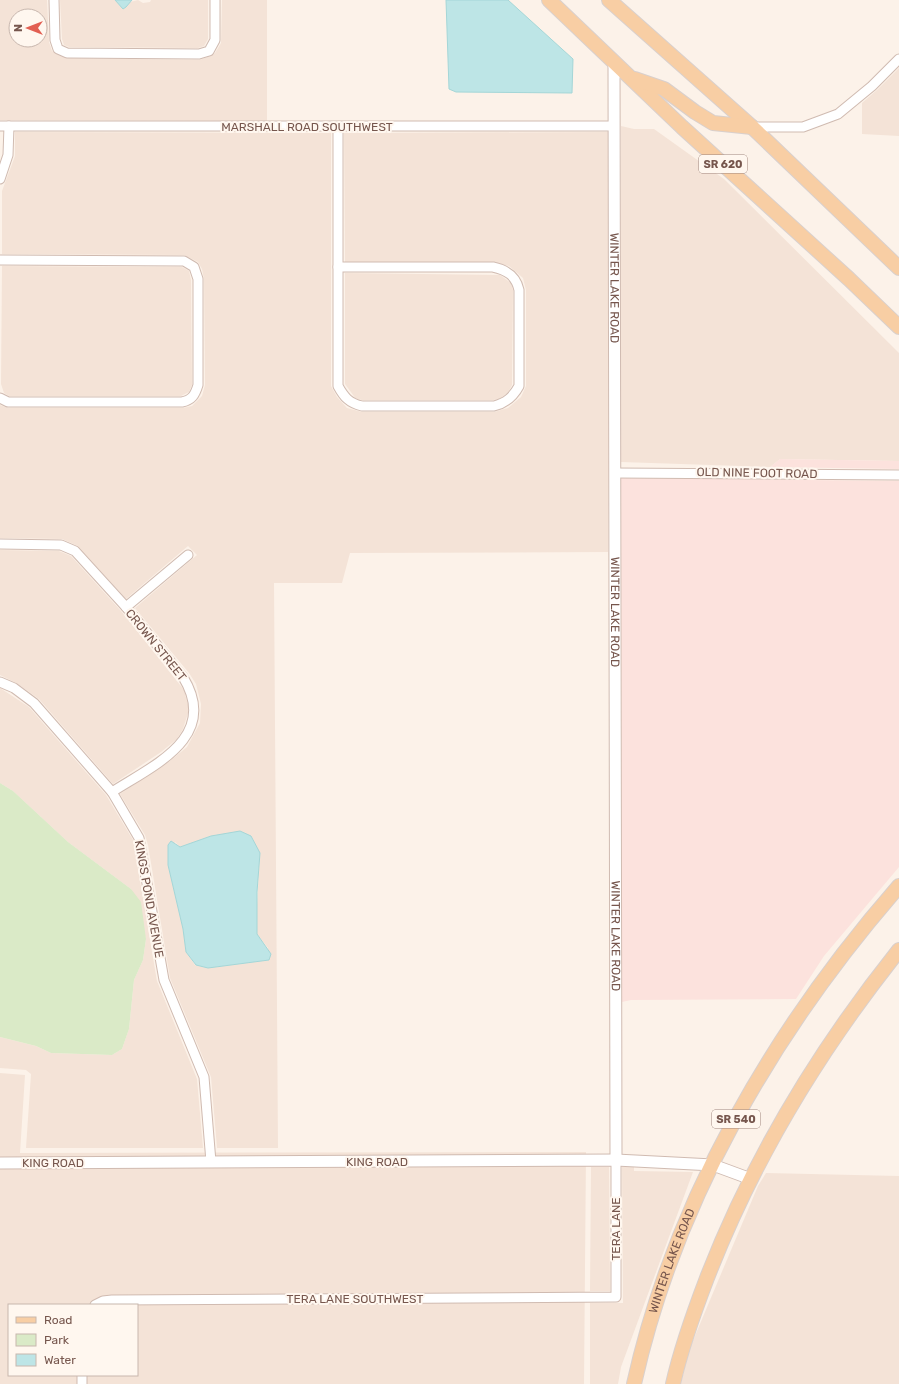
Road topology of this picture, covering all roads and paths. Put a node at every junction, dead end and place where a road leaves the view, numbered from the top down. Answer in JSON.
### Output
{"nodes":[{"id":1,"x":54,"y":0,"type":"edge"},
{"id":2,"x":215,"y":0,"type":"edge"},
{"id":3,"x":549,"y":0,"type":"edge"},
{"id":4,"x":609,"y":0,"type":"edge"},
{"id":5,"x":899,"y":59,"type":"edge"},
{"id":6,"x":614,"y":63,"type":"junction"},
{"id":7,"x":629,"y":76,"type":"junction"},
{"id":8,"x":4,"y":126,"type":"edge"},
{"id":9,"x":614,"y":126,"type":"junction"},
{"id":10,"x":338,"y":127,"type":"junction"},
{"id":11,"x":752,"y":127,"type":"junction"},
{"id":12,"x":0,"y":179,"type":"edge"},
{"id":13,"x":0,"y":260,"type":"edge"},
{"id":14,"x":338,"y":268,"type":"junction"},
{"id":15,"x":899,"y":268,"type":"edge"},
{"id":16,"x":899,"y":327,"type":"edge"},
{"id":17,"x":0,"y":398,"type":"edge"},
{"id":18,"x":615,"y":473,"type":"junction"},
{"id":19,"x":899,"y":475,"type":"edge"},
{"id":20,"x":0,"y":544,"type":"edge"},
{"id":21,"x":188,"y":555,"type":"dead end"},
{"id":22,"x":126,"y":607,"type":"junction"},
{"id":23,"x":0,"y":682,"type":"edge"},
{"id":24,"x":112,"y":792,"type":"junction"},
{"id":25,"x":899,"y":886,"type":"edge"},
{"id":26,"x":899,"y":950,"type":"edge"},
{"id":27,"x":616,"y":1160,"type":"junction"},
{"id":28,"x":211,"y":1162,"type":"junction"},
{"id":29,"x":0,"y":1163,"type":"edge"},
{"id":30,"x":713,"y":1165,"type":"junction"},
{"id":31,"x":751,"y":1179,"type":"junction"},
{"id":32,"x":616,"y":1297,"type":"joint"},
{"id":33,"x":97,"y":1304,"type":"edge"},
{"id":34,"x":634,"y":1384,"type":"edge"},
{"id":35,"x":673,"y":1384,"type":"edge"}],
"edges":[{"from":1,"to":2,"type":"street"},
{"from":3,"to":6,"type":"main road","number":"SR 620"},
{"from":4,"to":11,"type":"main road"},
{"from":5,"to":11,"type":"street"},
{"from":6,"to":7,"type":"main road","number":"SR 620"},
{"from":6,"to":9,"type":"street","name":"WINTER LAKE ROAD"},
{"from":7,"to":11,"type":"main road"},
{"from":7,"to":16,"type":"main road","number":"SR 620"},
{"from":8,"to":10,"type":"street","name":"MARSHALL ROAD SOUTHWEST"},
{"from":8,"to":12,"type":"street"},
{"from":9,"to":10,"type":"street","name":"MARSHALL ROAD SOUTHWEST"},
{"from":9,"to":18,"type":"street","name":"WINTER LAKE ROAD"},
{"from":10,"to":14,"type":"street"},
{"from":11,"to":15,"type":"main road"},
{"from":13,"to":17,"type":"street"},
{"from":14,"to":14,"type":"street"},
{"from":18,"to":19,"type":"street","name":"OLD NINE FOOT ROAD"},
{"from":18,"to":27,"type":"street","name":"WINTER LAKE ROAD"},
{"from":20,"to":22,"type":"street","name":"CROWN STREET"},
{"from":21,"to":22,"type":"street"},
{"from":22,"to":24,"type":"street","name":"CROWN STREET"},
{"from":23,"to":24,"type":"street","name":"KINGS POND AVENUE"},
{"from":24,"to":28,"type":"street","name":"KINGS POND AVENUE"},
{"from":25,"to":30,"type":"main road","name":"WINTER LAKE ROAD","number":"SR 540"},
{"from":26,"to":31,"type":"main road","number":"SR 540"},
{"from":27,"to":28,"type":"street","name":"KING ROAD"},
{"from":27,"to":30,"type":"street","name":"KING ROAD"},
{"from":27,"to":32,"type":"street","name":"TERA LANE"},
{"from":28,"to":29,"type":"street","name":"KING ROAD"},
{"from":30,"to":31,"type":"street","name":"KING ROAD"},
{"from":30,"to":34,"type":"main road","name":"WINTER LAKE ROAD","number":"SR 540"},
{"from":31,"to":35,"type":"main road","number":"SR 540"},
{"from":32,"to":33,"type":"street","name":"TERA LANE SOUTHWEST"}]}
